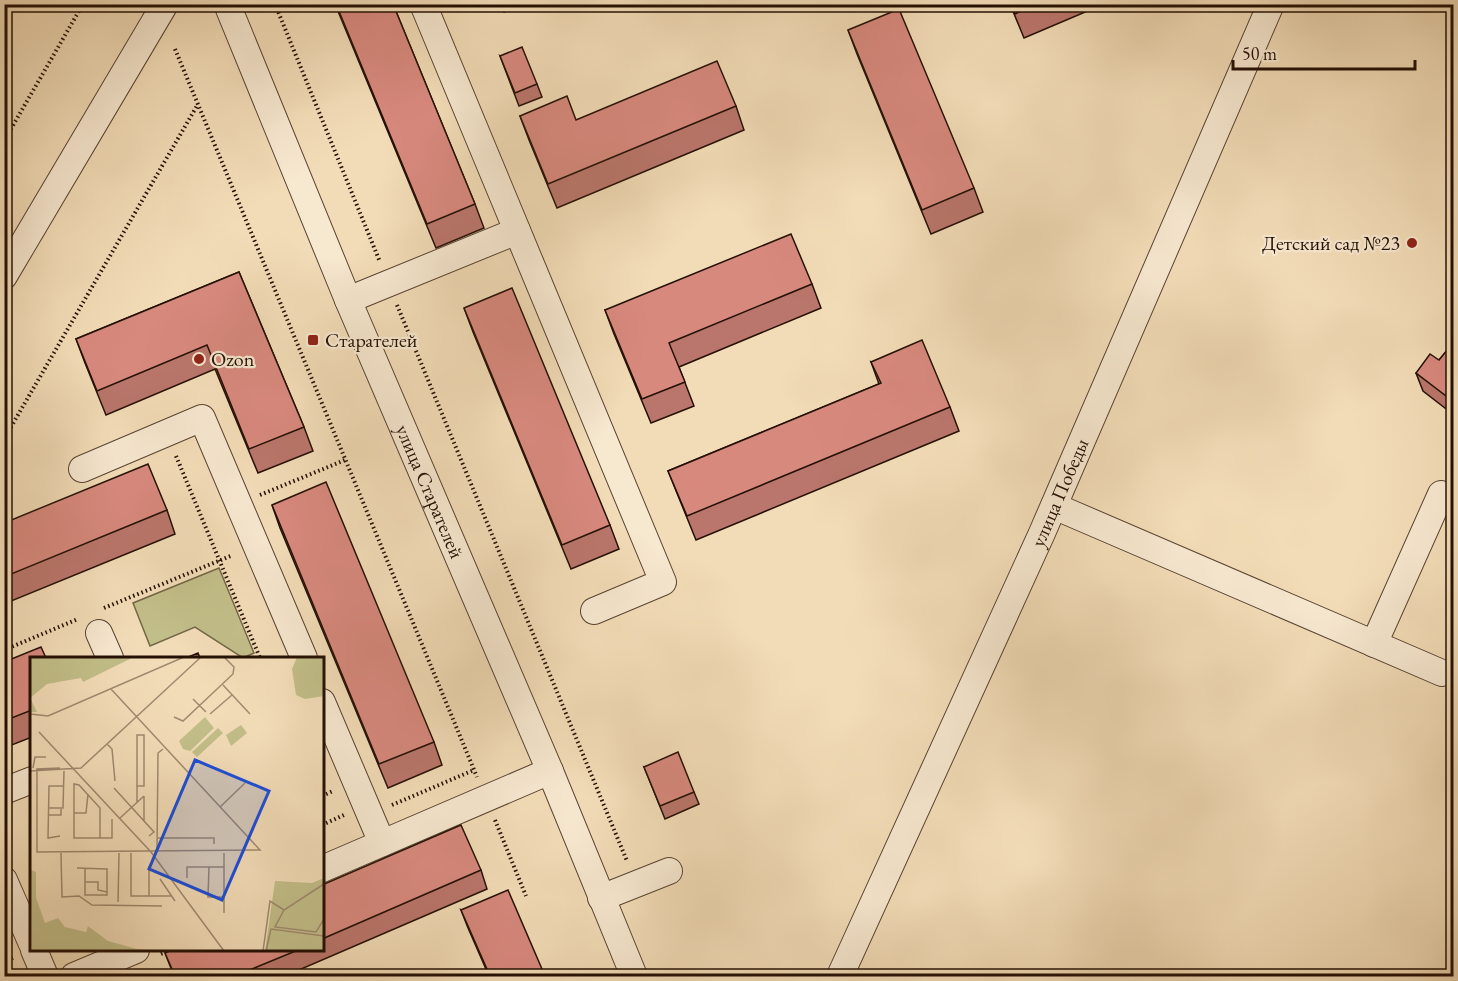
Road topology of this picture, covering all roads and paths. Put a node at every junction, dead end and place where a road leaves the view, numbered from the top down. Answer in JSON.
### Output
{"nodes":[{"id":1,"x":83,"y":4,"type":"edge"},
{"id":2,"x":165,"y":4,"type":"edge"},
{"id":3,"x":227,"y":4,"type":"edge"},
{"id":4,"x":275,"y":4,"type":"edge"},
{"id":5,"x":423,"y":4,"type":"edge"},
{"id":6,"x":1271,"y":4,"type":"edge"},
{"id":7,"x":175,"y":49,"type":"dead end"},
{"id":8,"x":198,"y":103,"type":"junction"},
{"id":9,"x":4,"y":141,"type":"edge"},
{"id":10,"x":517,"y":231,"type":"junction"},
{"id":11,"x":4,"y":276,"type":"edge"},
{"id":12,"x":388,"y":284,"type":"junction"},
{"id":13,"x":348,"y":300,"type":"junction"},
{"id":14,"x":166,"y":433,"type":"junction"},
{"id":15,"x":4,"y":439,"type":"edge"},
{"id":16,"x":345,"y":460,"type":"junction"},
{"id":17,"x":82,"y":469,"type":"dead end"},
{"id":18,"x":1441,"y":494,"type":"dead end"},
{"id":19,"x":238,"y":504,"type":"junction"},
{"id":20,"x":1054,"y":506,"type":"junction"},
{"id":21,"x":256,"y":546,"type":"junction"},
{"id":22,"x":219,"y":561,"type":"junction"},
{"id":23,"x":594,"y":611,"type":"dead end"},
{"id":24,"x":93,"y":620,"type":"junction"},
{"id":25,"x":1374,"y":644,"type":"junction"},
{"id":26,"x":4,"y":650,"type":"edge"},
{"id":27,"x":110,"y":657,"type":"edge"},
{"id":28,"x":260,"y":657,"type":"edge"},
{"id":29,"x":304,"y":657,"type":"edge"},
{"id":30,"x":1442,"y":673,"type":"dead end"},
{"id":31,"x":324,"y":707,"type":"edge"},
{"id":32,"x":474,"y":770,"type":"junction"},
{"id":33,"x":550,"y":771,"type":"junction"},
{"id":34,"x":30,"y":781,"type":"edge"},
{"id":35,"x":4,"y":791,"type":"edge"},
{"id":36,"x":486,"y":799,"type":"junction"},
{"id":37,"x":370,"y":814,"type":"junction"},
{"id":38,"x":382,"y":843,"type":"junction"},
{"id":39,"x":324,"y":868,"type":"edge"},
{"id":40,"x":669,"y":872,"type":"dead end"},
{"id":41,"x":4,"y":880,"type":"edge"},
{"id":42,"x":636,"y":885,"type":"junction"},
{"id":43,"x":526,"y":896,"type":"dead end"},
{"id":44,"x":601,"y":898,"type":"junction"},
{"id":45,"x":30,"y":939,"type":"edge"},
{"id":46,"x":34,"y":951,"type":"edge"},
{"id":47,"x":134,"y":951,"type":"edge"},
{"id":48,"x":45,"y":976,"type":"edge"},
{"id":49,"x":74,"y":976,"type":"edge"},
{"id":50,"x":634,"y":976,"type":"edge"},
{"id":51,"x":840,"y":976,"type":"edge"}],
"edges":[{"from":1,"to":9,"type":"path"},
{"from":2,"to":11,"type":"street"},
{"from":3,"to":13,"type":"street","name":"улица Старателей"},
{"from":4,"to":12,"type":"path"},
{"from":5,"to":10,"type":"street"},
{"from":6,"to":20,"type":"street","name":"улица Победы"},
{"from":7,"to":8,"type":"path"},
{"from":8,"to":15,"type":"path"},
{"from":8,"to":16,"type":"path"},
{"from":10,"to":12,"type":"street"},
{"from":10,"to":23,"type":"street"},
{"from":12,"to":13,"type":"street"},
{"from":12,"to":42,"type":"path"},
{"from":13,"to":33,"type":"street","name":"улица Старателей"},
{"from":14,"to":17,"type":"street"},
{"from":14,"to":19,"type":"street"},
{"from":14,"to":22,"type":"path"},
{"from":16,"to":19,"type":"path"},
{"from":16,"to":32,"type":"path"},
{"from":18,"to":25,"type":"street"},
{"from":19,"to":21,"type":"street"},
{"from":20,"to":25,"type":"street"},
{"from":20,"to":51,"type":"street","name":"улица Победы"},
{"from":21,"to":22,"type":"path"},
{"from":21,"to":29,"type":"street"},
{"from":22,"to":24,"type":"path"},
{"from":22,"to":28,"type":"path"},
{"from":24,"to":26,"type":"path"},
{"from":24,"to":27,"type":"street"},
{"from":25,"to":30,"type":"street"},
{"from":31,"to":37,"type":"street"},
{"from":32,"to":36,"type":"path"},
{"from":32,"to":37,"type":"path"},
{"from":33,"to":36,"type":"street"},
{"from":33,"to":44,"type":"street","name":"улица Старателей"},
{"from":34,"to":35,"type":"street"},
{"from":36,"to":38,"type":"street"},
{"from":36,"to":43,"type":"path"},
{"from":37,"to":38,"type":"street"},
{"from":38,"to":39,"type":"street"},
{"from":40,"to":42,"type":"street"},
{"from":41,"to":45,"type":"street"},
{"from":42,"to":44,"type":"street"},
{"from":44,"to":50,"type":"street","name":"улица Старателей"},
{"from":46,"to":48,"type":"street"},
{"from":47,"to":49,"type":"street"}]}
